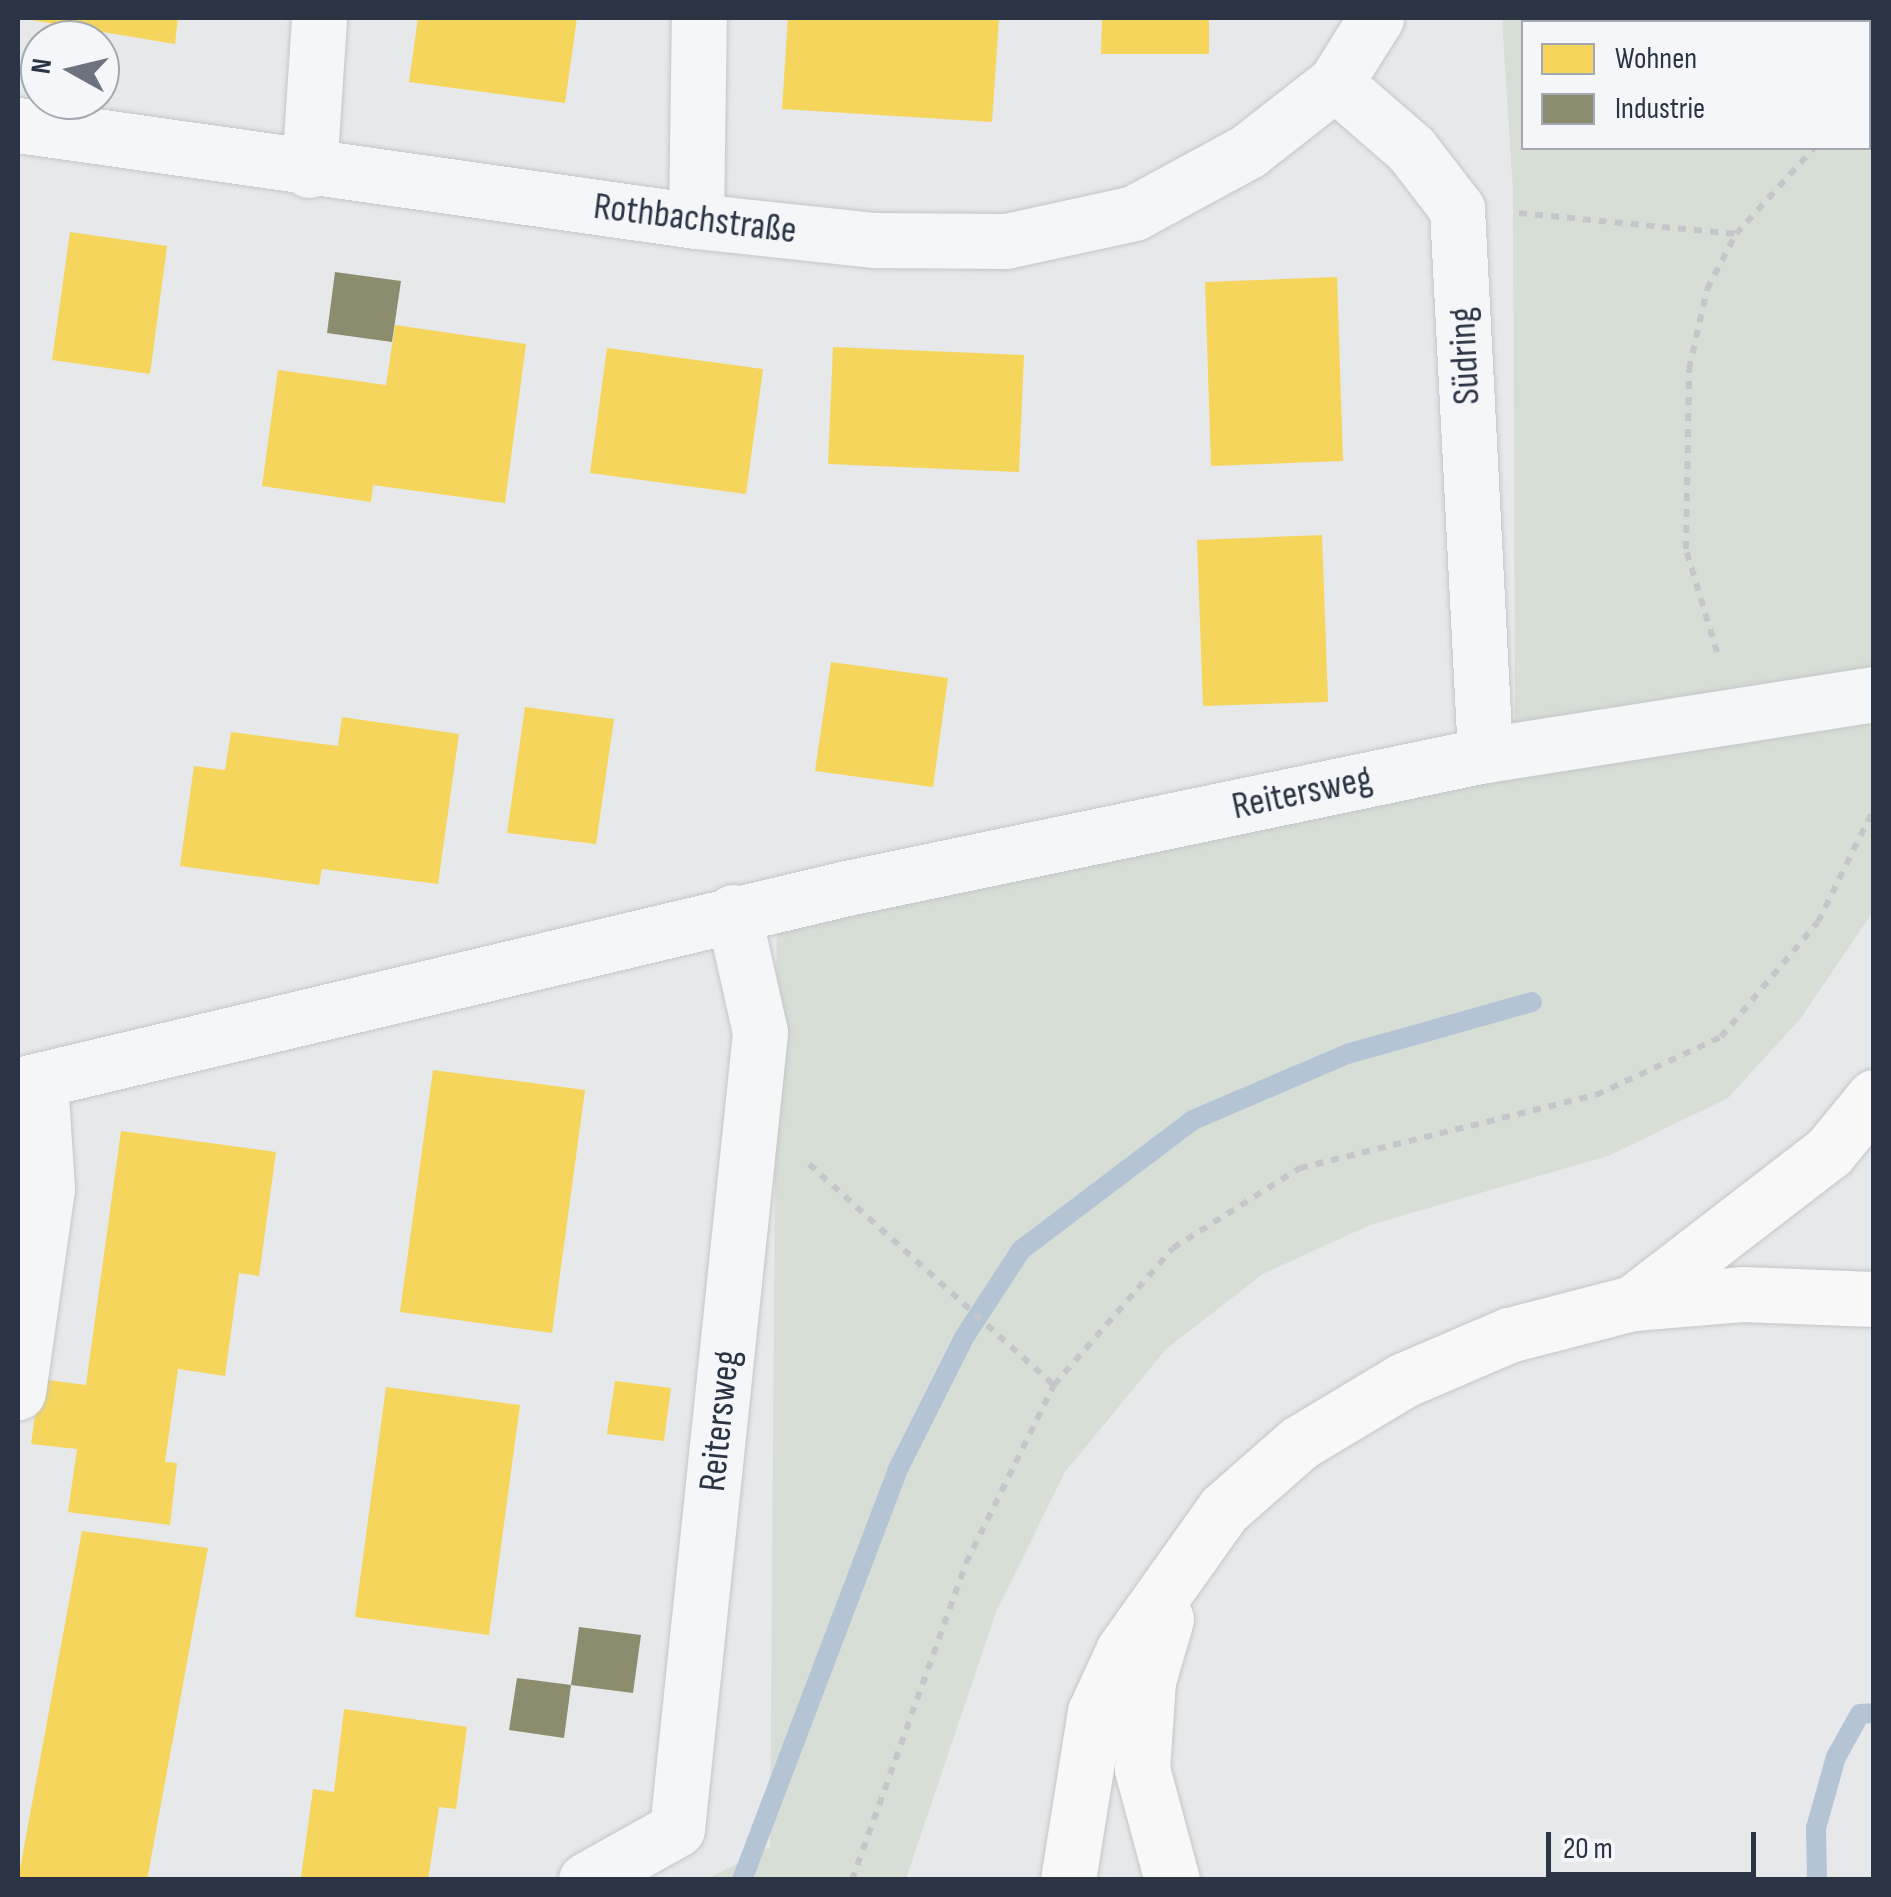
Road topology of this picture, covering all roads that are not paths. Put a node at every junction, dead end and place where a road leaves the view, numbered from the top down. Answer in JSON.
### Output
{"nodes":[{"id":1,"x":319,"y":18,"type":"edge"},
{"id":2,"x":698,"y":18,"type":"edge"},
{"id":3,"x":1376,"y":18,"type":"edge"},
{"id":4,"x":1336,"y":83,"type":"junction"},
{"id":5,"x":18,"y":125,"type":"edge"},
{"id":6,"x":308,"y":170,"type":"junction"},
{"id":7,"x":696,"y":221,"type":"junction"},
{"id":8,"x":1874,"y":694,"type":"edge"},
{"id":9,"x":1485,"y":755,"type":"junction"},
{"id":10,"x":733,"y":912,"type":"junction"},
{"id":11,"x":29,"y":1083,"type":"edge"},
{"id":12,"x":1874,"y":1097,"type":"edge"},
{"id":13,"x":1874,"y":1299,"type":"edge"},
{"id":14,"x":1633,"y":1303,"type":"junction"},
{"id":15,"x":18,"y":1392,"type":"edge"},
{"id":16,"x":1179,"y":1574,"type":"junction"},
{"id":17,"x":586,"y":1880,"type":"edge"},
{"id":18,"x":1068,"y":1880,"type":"edge"},
{"id":19,"x":1172,"y":1880,"type":"edge"}],
"edges":[{"from":1,"to":6,"type":"street"},
{"from":2,"to":7,"type":"street"},
{"from":3,"to":4,"type":"street"},
{"from":4,"to":7,"type":"street","name":"Rothbachstraße"},
{"from":4,"to":9,"type":"street","name":"Südring"},
{"from":5,"to":6,"type":"street","name":"Rothbachstraße"},
{"from":6,"to":7,"type":"street","name":"Rothbachstraße"},
{"from":8,"to":9,"type":"street","name":"Reitersweg"},
{"from":9,"to":10,"type":"street","name":"Reitersweg"},
{"from":10,"to":11,"type":"street","name":"Reitersweg"},
{"from":10,"to":17,"type":"street","name":"Reitersweg"},
{"from":11,"to":15,"type":"street","name":"Reitersweg"},
{"from":12,"to":14,"type":"highway"},
{"from":13,"to":14,"type":"highway"},
{"from":14,"to":16,"type":"highway"},
{"from":16,"to":18,"type":"highway"},
{"from":16,"to":19,"type":"highway"}]}
